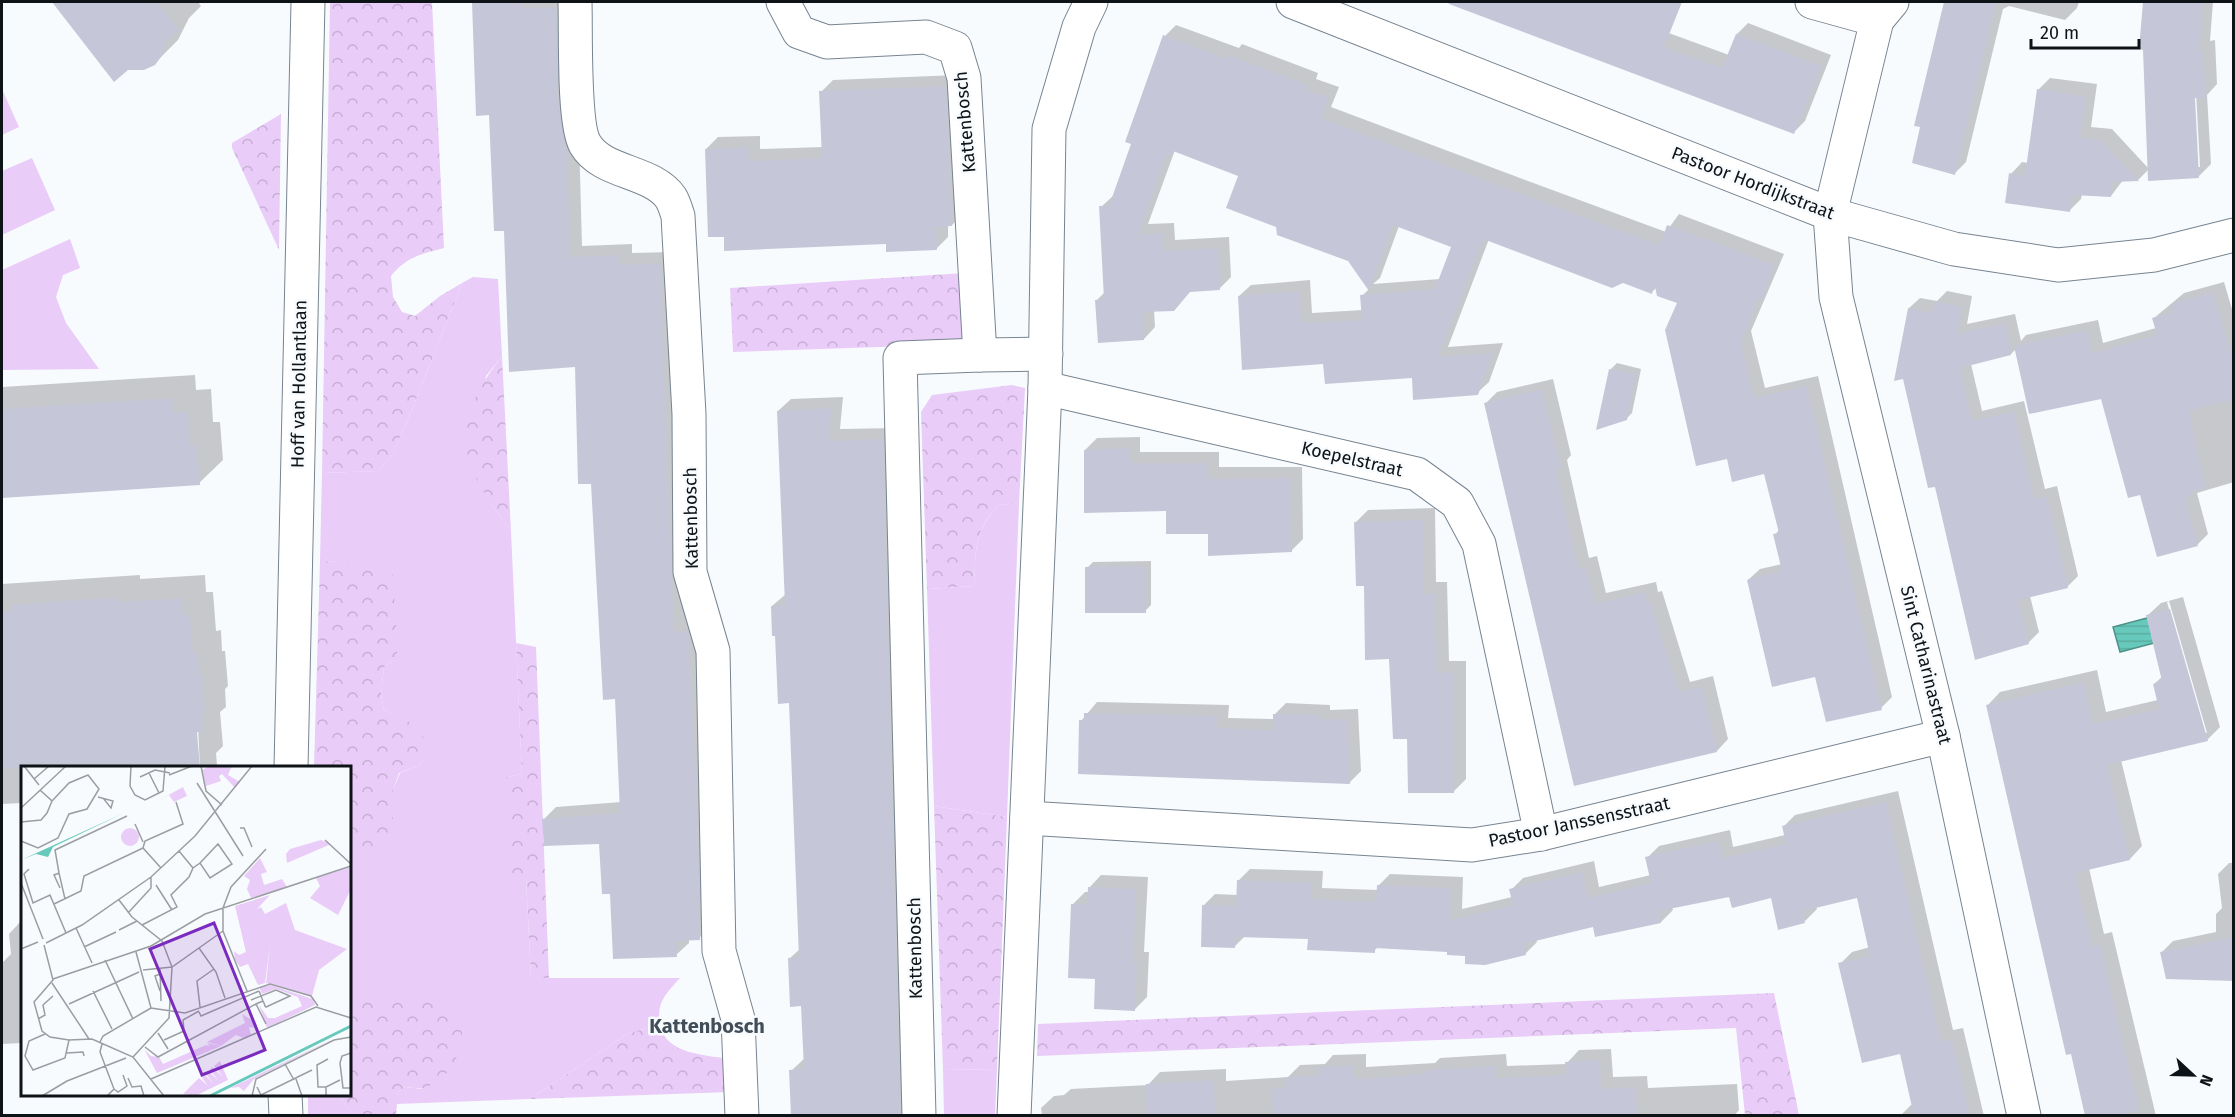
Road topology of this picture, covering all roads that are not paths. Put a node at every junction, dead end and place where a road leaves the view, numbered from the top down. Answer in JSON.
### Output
{"nodes":[{"id":1,"x":308,"y":2,"type":"edge"},
{"id":2,"x":575,"y":2,"type":"edge"},
{"id":3,"x":783,"y":2,"type":"edge"},
{"id":4,"x":1091,"y":2,"type":"edge"},
{"id":5,"x":1293,"y":2,"type":"edge"},
{"id":6,"x":1812,"y":2,"type":"edge"},
{"id":7,"x":1884,"y":11,"type":"edge"},
{"id":8,"x":1830,"y":214,"type":"junction"},
{"id":9,"x":2234,"y":235,"type":"edge"},
{"id":10,"x":1046,"y":354,"type":"junction"},
{"id":11,"x":980,"y":355,"type":"junction"},
{"id":12,"x":1046,"y":388,"type":"junction"},
{"id":13,"x":1943,"y":736,"type":"junction"},
{"id":14,"x":291,"y":766,"type":"edge"},
{"id":15,"x":1027,"y":818,"type":"junction"},
{"id":16,"x":1540,"y":834,"type":"junction"},
{"id":17,"x":285,"y":1096,"type":"edge"},
{"id":18,"x":286,"y":1116,"type":"edge"},
{"id":19,"x":742,"y":1116,"type":"edge"},
{"id":20,"x":919,"y":1116,"type":"edge"},
{"id":21,"x":1014,"y":1116,"type":"edge"},
{"id":22,"x":2024,"y":1116,"type":"edge"}],
"edges":[{"from":1,"to":14,"type":"street","name":"Hoff van Hollantlaan"},
{"from":2,"to":19,"type":"street","name":"Kattenbosch"},
{"from":3,"to":11,"type":"street","name":"Kattenbosch"},
{"from":4,"to":10,"type":"street"},
{"from":5,"to":8,"type":"street","name":"Pastoor Hordijkstraat"},
{"from":6,"to":7,"type":"street"},
{"from":7,"to":8,"type":"street","name":"Sint Catharinastraat"},
{"from":8,"to":9,"type":"street","name":"Pastoor Hordijkstraat"},
{"from":8,"to":13,"type":"street","name":"Sint Catharinastraat"},
{"from":10,"to":11,"type":"street","name":"Kattenbosch"},
{"from":10,"to":12,"type":"street"},
{"from":11,"to":20,"type":"street","name":"Kattenbosch"},
{"from":12,"to":15,"type":"street"},
{"from":12,"to":16,"type":"street","name":"Koepelstraat"},
{"from":13,"to":16,"type":"street","name":"Pastoor Janssensstraat"},
{"from":13,"to":22,"type":"street","name":"Sint Catharinastraat"},
{"from":15,"to":16,"type":"street","name":"Pastoor Janssensstraat"},
{"from":15,"to":21,"type":"street"},
{"from":17,"to":18,"type":"street"}]}
